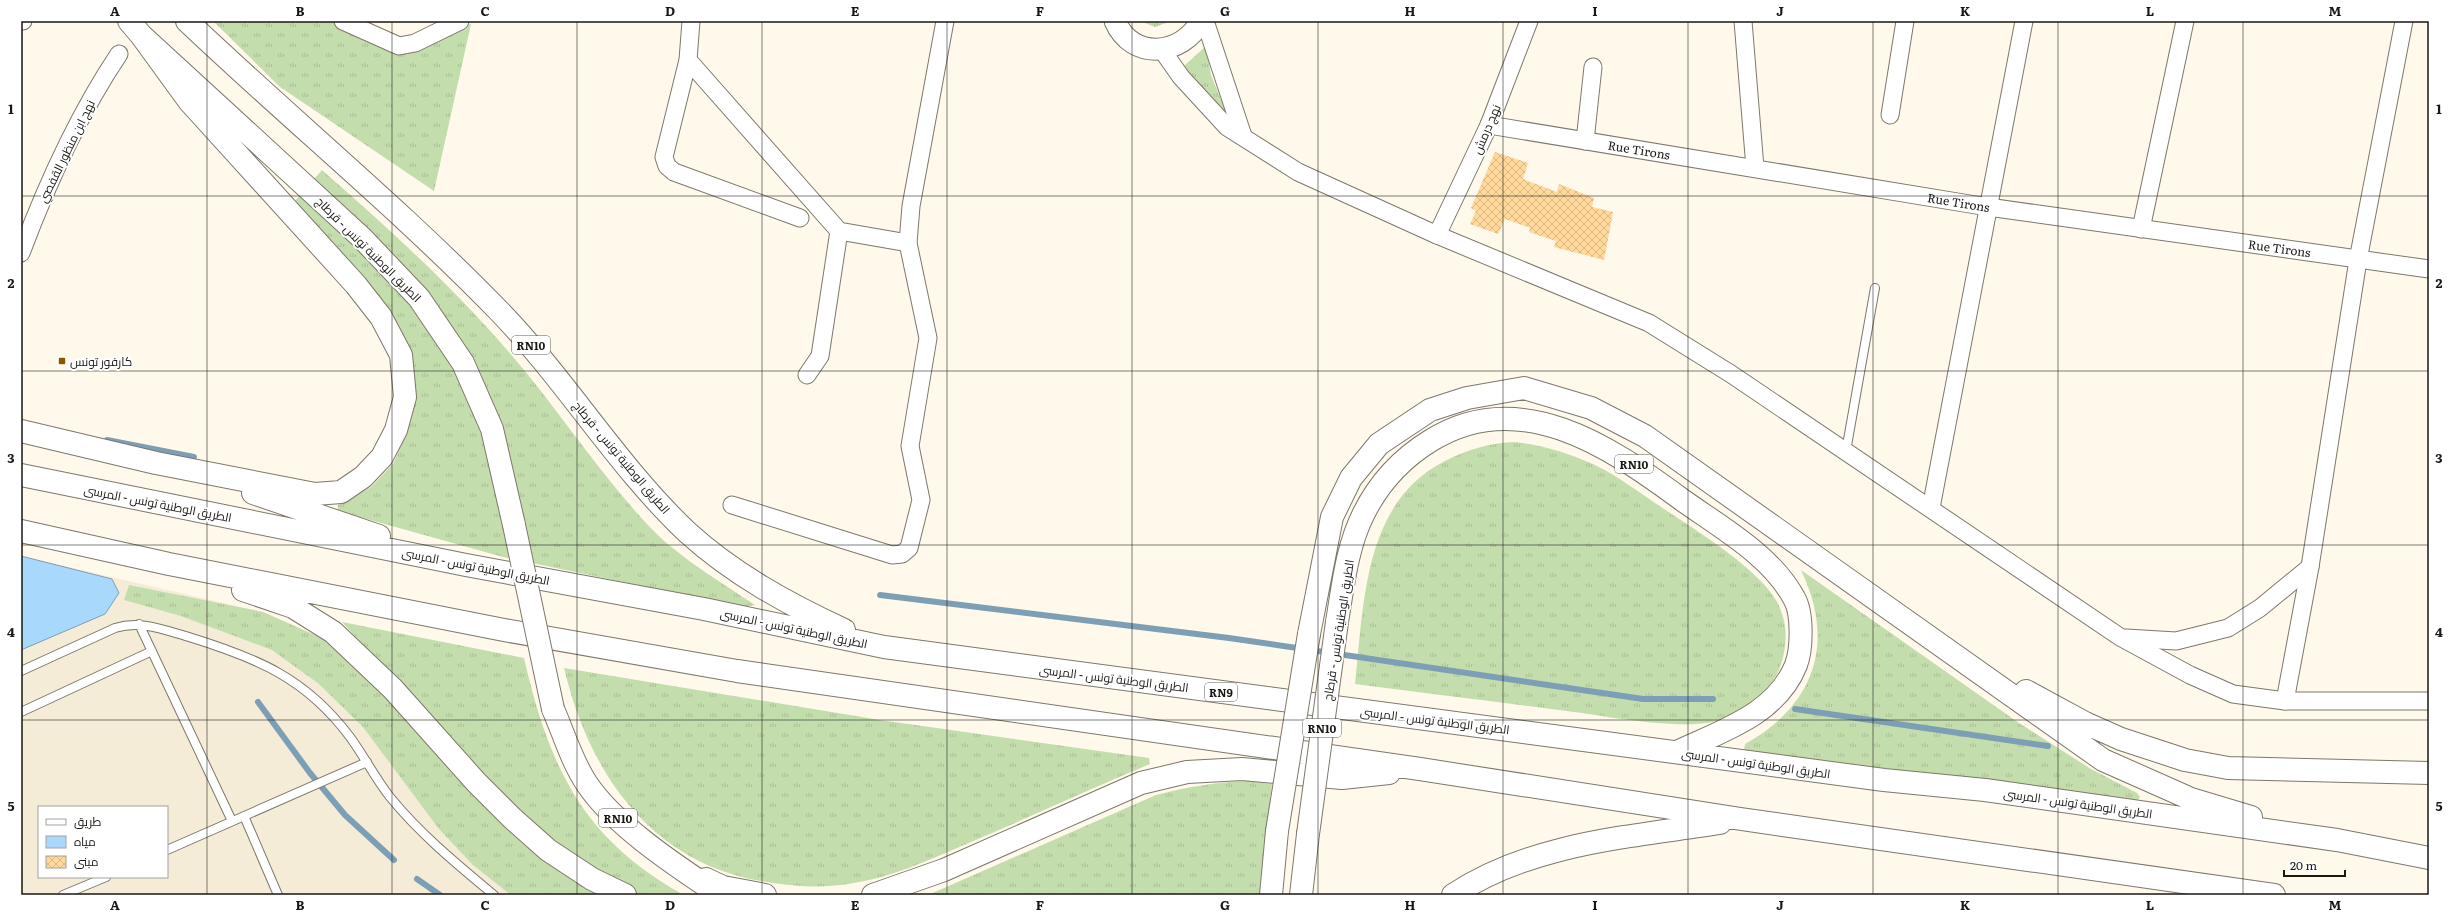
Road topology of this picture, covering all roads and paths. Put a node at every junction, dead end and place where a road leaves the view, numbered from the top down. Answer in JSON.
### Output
{"nodes":[{"id":1,"x":187,"y":21,"type":"edge"},
{"id":2,"x":343,"y":21,"type":"edge"},
{"id":3,"x":460,"y":21,"type":"edge"},
{"id":4,"x":691,"y":21,"type":"edge"},
{"id":5,"x":945,"y":21,"type":"edge"},
{"id":6,"x":1115,"y":21,"type":"edge"},
{"id":7,"x":1201,"y":21,"type":"edge"},
{"id":8,"x":1205,"y":21,"type":"edge"},
{"id":9,"x":1529,"y":21,"type":"edge"},
{"id":10,"x":1743,"y":21,"type":"edge"},
{"id":11,"x":1905,"y":21,"type":"edge"},
{"id":12,"x":2024,"y":21,"type":"edge"},
{"id":13,"x":2185,"y":21,"type":"edge"},
{"id":14,"x":2404,"y":21,"type":"edge"},
{"id":15,"x":135,"y":28,"type":"edge"},
{"id":16,"x":1162,"y":50,"type":"junction"},
{"id":17,"x":119,"y":54,"type":"dead end"},
{"id":18,"x":688,"y":60,"type":"junction"},
{"id":19,"x":1593,"y":67,"type":"dead end"},
{"id":20,"x":1890,"y":115,"type":"dead end"},
{"id":21,"x":1489,"y":125,"type":"junction"},
{"id":22,"x":1243,"y":136,"type":"junction"},
{"id":23,"x":1585,"y":141,"type":"junction"},
{"id":24,"x":1755,"y":168,"type":"junction"},
{"id":25,"x":1988,"y":207,"type":"junction"},
{"id":26,"x":28,"y":212,"type":"edge"},
{"id":27,"x":800,"y":218,"type":"dead end"},
{"id":28,"x":2141,"y":229,"type":"junction"},
{"id":29,"x":839,"y":231,"type":"junction"},
{"id":30,"x":1437,"y":235,"type":"junction"},
{"id":31,"x":908,"y":243,"type":"junction"},
{"id":32,"x":21,"y":252,"type":"edge"},
{"id":33,"x":2358,"y":260,"type":"junction"},
{"id":34,"x":2429,"y":269,"type":"edge"},
{"id":35,"x":1875,"y":288,"type":"dead end"},
{"id":36,"x":806,"y":375,"type":"dead end"},
{"id":37,"x":21,"y":431,"type":"edge"},
{"id":38,"x":1846,"y":451,"type":"junction"},
{"id":39,"x":178,"y":468,"type":"junction"},
{"id":40,"x":21,"y":475,"type":"edge"},
{"id":41,"x":732,"y":505,"type":"dead end"},
{"id":42,"x":1931,"y":508,"type":"junction"},
{"id":43,"x":21,"y":530,"type":"edge"},
{"id":44,"x":168,"y":564,"type":"junction"},
{"id":45,"x":466,"y":565,"type":"junction"},
{"id":46,"x":2310,"y":567,"type":"junction"},
{"id":47,"x":139,"y":624,"type":"junction"},
{"id":48,"x":1924,"y":632,"type":"junction"},
{"id":49,"x":2120,"y":637,"type":"junction"},
{"id":50,"x":884,"y":647,"type":"junction"},
{"id":51,"x":152,"y":651,"type":"junction"},
{"id":52,"x":21,"y":671,"type":"edge"},
{"id":53,"x":2284,"y":701,"type":"junction"},
{"id":54,"x":2429,"y":701,"type":"edge"},
{"id":55,"x":21,"y":712,"type":"edge"},
{"id":56,"x":1677,"y":752,"type":"junction"},
{"id":57,"x":366,"y":762,"type":"junction"},
{"id":58,"x":1420,"y":770,"type":"junction"},
{"id":59,"x":2429,"y":773,"type":"edge"},
{"id":60,"x":244,"y":816,"type":"junction"},
{"id":61,"x":1741,"y":819,"type":"junction"},
{"id":62,"x":232,"y":821,"type":"junction"},
{"id":63,"x":2337,"y":840,"type":"junction"},
{"id":64,"x":168,"y":850,"type":"edge"},
{"id":65,"x":2429,"y":858,"type":"edge"},
{"id":66,"x":677,"y":866,"type":"junction"},
{"id":67,"x":104,"y":878,"type":"edge"},
{"id":68,"x":63,"y":895,"type":"edge"},
{"id":69,"x":278,"y":895,"type":"edge"},
{"id":70,"x":494,"y":895,"type":"edge"},
{"id":71,"x":625,"y":895,"type":"edge"},
{"id":72,"x":720,"y":895,"type":"edge"},
{"id":73,"x":765,"y":895,"type":"edge"},
{"id":74,"x":873,"y":895,"type":"edge"},
{"id":75,"x":1271,"y":895,"type":"edge"},
{"id":76,"x":1301,"y":895,"type":"edge"},
{"id":77,"x":1454,"y":895,"type":"edge"},
{"id":78,"x":2274,"y":895,"type":"edge"}],
"edges":[{"from":1,"to":50,"type":"highway","name":"الطريق الوطنية تونس - قرطاج","number":"RN10"},
{"from":2,"to":3,"type":"street"},
{"from":4,"to":18,"type":"street"},
{"from":5,"to":31,"type":"street"},
{"from":6,"to":16,"type":"street"},
{"from":7,"to":16,"type":"street"},
{"from":8,"to":22,"type":"street"},
{"from":9,"to":21,"type":"street","name":"نهج درمش"},
{"from":10,"to":24,"type":"street"},
{"from":11,"to":20,"type":"street"},
{"from":12,"to":25,"type":"street"},
{"from":13,"to":28,"type":"street"},
{"from":14,"to":33,"type":"street"},
{"from":15,"to":39,"type":"highway"},
{"from":15,"to":66,"type":"highway","name":"الطريق الوطنية تونس - قرطاج","number":"RN10","bridge":true},
{"from":16,"to":22,"type":"street"},
{"from":17,"to":26,"type":"street","name":"نهج ابن منظور القفصي"},
{"from":18,"to":27,"type":"street"},
{"from":18,"to":29,"type":"street"},
{"from":19,"to":23,"type":"street"},
{"from":21,"to":23,"type":"street","name":"Rue Tirons"},
{"from":21,"to":30,"type":"street","name":"نهج درمش"},
{"from":22,"to":30,"type":"street"},
{"from":23,"to":24,"type":"street","name":"Rue Tirons"},
{"from":24,"to":25,"type":"street","name":"Rue Tirons"},
{"from":25,"to":28,"type":"street","name":"Rue Tirons"},
{"from":25,"to":42,"type":"street"},
{"from":26,"to":32,"type":"street","name":"نهج ابن منظور القفصي"},
{"from":28,"to":33,"type":"street","name":"Rue Tirons"},
{"from":29,"to":31,"type":"street"},
{"from":29,"to":36,"type":"street"},
{"from":30,"to":38,"type":"street"},
{"from":31,"to":41,"type":"street"},
{"from":33,"to":34,"type":"street","name":"Rue Tirons"},
{"from":33,"to":46,"type":"street"},
{"from":35,"to":38,"type":"lane"},
{"from":37,"to":39,"type":"highway"},
{"from":38,"to":42,"type":"street"},
{"from":39,"to":45,"type":"highway"},
{"from":40,"to":45,"type":"highway","name":"الطريق الوطنية تونس - المرسى","number":"RN9"},
{"from":42,"to":49,"type":"street"},
{"from":43,"to":44,"type":"highway"},
{"from":44,"to":58,"type":"highway"},
{"from":44,"to":71,"type":"highway"},
{"from":45,"to":50,"type":"highway","name":"الطريق الوطنية تونس - المرسى","number":"RN9"},
{"from":46,"to":49,"type":"street"},
{"from":46,"to":53,"type":"street"},
{"from":47,"to":51,"type":"lane"},
{"from":47,"to":52,"type":"lane"},
{"from":47,"to":57,"type":"lane"},
{"from":48,"to":59,"type":"highway"},
{"from":48,"to":63,"type":"highway"},
{"from":48,"to":75,"type":"highway","bridge":true},
{"from":49,"to":53,"type":"street"},
{"from":50,"to":56,"type":"highway","name":"الطريق الوطنية تونس - المرسى","number":"RN9"},
{"from":51,"to":55,"type":"lane"},
{"from":51,"to":62,"type":"lane"},
{"from":53,"to":54,"type":"street"},
{"from":56,"to":63,"type":"highway","name":"الطريق الوطنية تونس - المرسى","number":"RN9"},
{"from":56,"to":76,"type":"highway","name":"الطريق الوطنية تونس - قرطاج","number":"RN10","bridge":true},
{"from":57,"to":60,"type":"lane"},
{"from":57,"to":70,"type":"lane"},
{"from":58,"to":61,"type":"highway"},
{"from":58,"to":74,"type":"highway"},
{"from":60,"to":62,"type":"lane"},
{"from":60,"to":69,"type":"lane"},
{"from":61,"to":77,"type":"highway"},
{"from":61,"to":78,"type":"highway"},
{"from":62,"to":64,"type":"lane"},
{"from":63,"to":65,"type":"highway","name":"الطريق الوطنية تونس - المرسى","number":"RN9"},
{"from":66,"to":72,"type":"highway","name":"الطريق الوطنية تونس - قرطاج","number":"RN10"},
{"from":66,"to":73,"type":"highway"},
{"from":67,"to":68,"type":"lane"}]}
